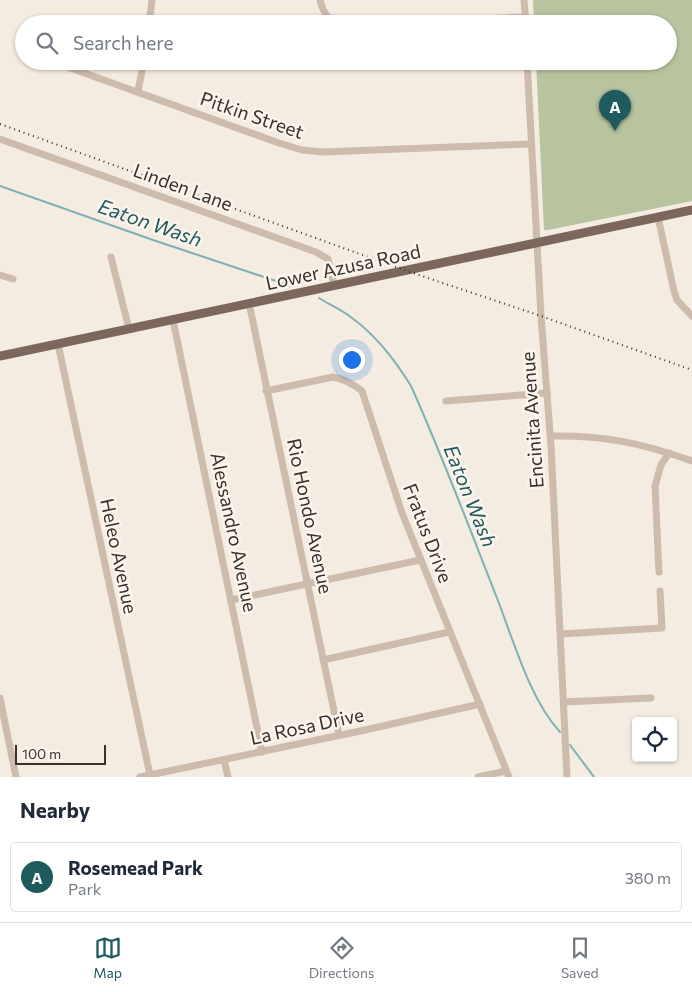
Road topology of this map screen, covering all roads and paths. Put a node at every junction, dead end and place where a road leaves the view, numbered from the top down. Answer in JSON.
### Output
{"nodes":[{"id":1,"x":152,"y":0,"type":"edge"},
{"id":2,"x":320,"y":0,"type":"edge"},
{"id":3,"x":524,"y":0,"type":"edge"},
{"id":4,"x":151,"y":15,"type":"edge"},
{"id":5,"x":326,"y":15,"type":"edge"},
{"id":6,"x":526,"y":15,"type":"edge"},
{"id":7,"x":76,"y":70,"type":"edge"},
{"id":8,"x":142,"y":70,"type":"edge"},
{"id":9,"x":527,"y":70,"type":"edge"},
{"id":10,"x":138,"y":92,"type":"junction"},
{"id":11,"x":0,"y":139,"type":"edge"},
{"id":12,"x":530,"y":144,"type":"junction"},
{"id":13,"x":692,"y":210,"type":"edge"},
{"id":14,"x":658,"y":217,"type":"junction"},
{"id":15,"x":536,"y":243,"type":"junction"},
{"id":16,"x":111,"y":257,"type":"dead end"},
{"id":17,"x":0,"y":275,"type":"edge"},
{"id":18,"x":13,"y":279,"type":"dead end"},
{"id":19,"x":334,"y":285,"type":"junction"},
{"id":20,"x":249,"y":303,"type":"junction"},
{"id":21,"x":692,"y":316,"type":"edge"},
{"id":22,"x":173,"y":320,"type":"junction"},
{"id":23,"x":129,"y":329,"type":"junction"},
{"id":24,"x":58,"y":344,"type":"junction"},
{"id":25,"x":0,"y":356,"type":"edge"},
{"id":26,"x":266,"y":391,"type":"junction"},
{"id":27,"x":547,"y":393,"type":"junction"},
{"id":28,"x":446,"y":401,"type":"dead end"},
{"id":29,"x":550,"y":436,"type":"junction"},
{"id":30,"x":669,"y":453,"type":"junction"},
{"id":31,"x":692,"y":462,"type":"edge"},
{"id":32,"x":420,"y":560,"type":"junction"},
{"id":33,"x":659,"y":572,"type":"dead end"},
{"id":34,"x":307,"y":584,"type":"junction"},
{"id":35,"x":660,"y":591,"type":"dead end"},
{"id":36,"x":231,"y":600,"type":"junction"},
{"id":37,"x":450,"y":632,"type":"junction"},
{"id":38,"x":561,"y":634,"type":"junction"},
{"id":39,"x":323,"y":660,"type":"junction"},
{"id":40,"x":0,"y":698,"type":"edge"},
{"id":41,"x":651,"y":698,"type":"dead end"},
{"id":42,"x":564,"y":702,"type":"junction"},
{"id":43,"x":480,"y":704,"type":"junction"},
{"id":44,"x":339,"y":735,"type":"junction"},
{"id":45,"x":262,"y":752,"type":"junction"},
{"id":46,"x":224,"y":760,"type":"junction"},
{"id":47,"x":508,"y":774,"type":"edge"},
{"id":48,"x":150,"y":775,"type":"junction"},
{"id":49,"x":16,"y":777,"type":"edge"},
{"id":50,"x":140,"y":777,"type":"edge"},
{"id":51,"x":228,"y":777,"type":"edge"},
{"id":52,"x":478,"y":777,"type":"edge"},
{"id":53,"x":567,"y":777,"type":"edge"}],
"edges":[{"from":1,"to":4,"type":"street"},
{"from":2,"to":5,"type":"street"},
{"from":3,"to":6,"type":"street"},
{"from":7,"to":10,"type":"street","name":"Pitkin Street"},
{"from":8,"to":10,"type":"street"},
{"from":9,"to":12,"type":"street","name":"Encinita Avenue"},
{"from":10,"to":12,"type":"street","name":"Pitkin Street"},
{"from":11,"to":19,"type":"street","name":"Linden Lane"},
{"from":12,"to":15,"type":"street","name":"Encinita Avenue"},
{"from":13,"to":14,"type":"main road","name":"Lower Azusa Road"},
{"from":14,"to":15,"type":"main road","name":"Lower Azusa Road"},
{"from":14,"to":21,"type":"street"},
{"from":15,"to":19,"type":"main road","name":"Lower Azusa Road"},
{"from":15,"to":27,"type":"street","name":"Encinita Avenue"},
{"from":16,"to":23,"type":"street"},
{"from":17,"to":18,"type":"street"},
{"from":19,"to":20,"type":"main road","name":"Lower Azusa Road"},
{"from":20,"to":22,"type":"main road","name":"Lower Azusa Road"},
{"from":20,"to":26,"type":"street","name":"Rio Hondo Avenue"},
{"from":22,"to":23,"type":"main road","name":"Lower Azusa Road"},
{"from":22,"to":36,"type":"street","name":"Alessandro Avenue"},
{"from":23,"to":24,"type":"main road","name":"Lower Azusa Road"},
{"from":24,"to":25,"type":"main road","name":"Lower Azusa Road"},
{"from":24,"to":48,"type":"street","name":"Heleo Avenue"},
{"from":26,"to":32,"type":"street","name":"Fratus Drive"},
{"from":26,"to":34,"type":"street","name":"Rio Hondo Avenue"},
{"from":27,"to":28,"type":"street"},
{"from":27,"to":29,"type":"street","name":"Encinita Avenue"},
{"from":29,"to":30,"type":"street"},
{"from":29,"to":38,"type":"street","name":"Encinita Avenue"},
{"from":30,"to":31,"type":"street"},
{"from":30,"to":33,"type":"street"},
{"from":32,"to":34,"type":"street"},
{"from":32,"to":37,"type":"street","name":"Fratus Drive"},
{"from":34,"to":36,"type":"street"},
{"from":34,"to":39,"type":"street","name":"Rio Hondo Avenue"},
{"from":35,"to":38,"type":"street"},
{"from":36,"to":45,"type":"street","name":"Alessandro Avenue"},
{"from":37,"to":39,"type":"street"},
{"from":37,"to":43,"type":"street","name":"Fratus Drive"},
{"from":38,"to":42,"type":"street","name":"Encinita Avenue"},
{"from":39,"to":44,"type":"street","name":"Rio Hondo Avenue"},
{"from":40,"to":49,"type":"street"},
{"from":41,"to":42,"type":"street"},
{"from":42,"to":53,"type":"street","name":"Encinita Avenue"},
{"from":43,"to":44,"type":"street","name":"La Rosa Drive"},
{"from":43,"to":47,"type":"street","name":"Fratus Drive"},
{"from":44,"to":45,"type":"street","name":"La Rosa Drive"},
{"from":45,"to":46,"type":"street","name":"La Rosa Drive"},
{"from":46,"to":48,"type":"street","name":"La Rosa Drive"},
{"from":46,"to":51,"type":"street"},
{"from":47,"to":52,"type":"street"},
{"from":48,"to":50,"type":"street","name":"La Rosa Drive"}]}
